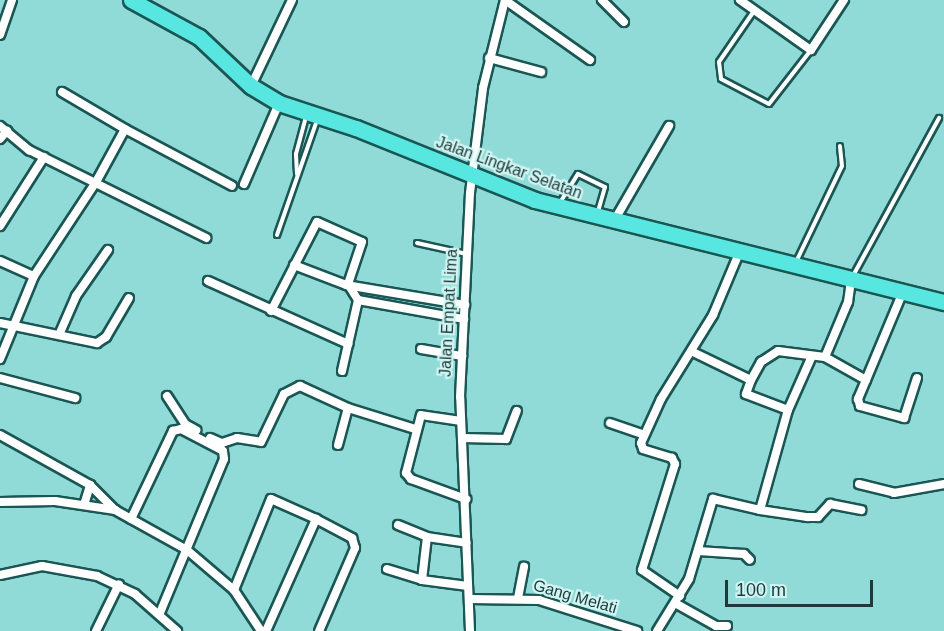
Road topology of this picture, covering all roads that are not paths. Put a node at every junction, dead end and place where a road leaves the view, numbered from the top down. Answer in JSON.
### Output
{"nodes":[{"id":1,"x":12,"y":0,"type":"edge"},
{"id":2,"x":131,"y":0,"type":"edge"},
{"id":3,"x":292,"y":0,"type":"edge"},
{"id":4,"x":505,"y":0,"type":"edge"},
{"id":5,"x":602,"y":0,"type":"edge"},
{"id":6,"x":740,"y":0,"type":"edge"},
{"id":7,"x":844,"y":0,"type":"edge"},
{"id":8,"x":754,"y":11,"type":"junction"},
{"id":9,"x":624,"y":22,"type":"dead end"},
{"id":10,"x":0,"y":35,"type":"edge"},
{"id":11,"x":811,"y":50,"type":"junction"},
{"id":12,"x":489,"y":58,"type":"junction"},
{"id":13,"x":590,"y":60,"type":"dead end"},
{"id":14,"x":541,"y":72,"type":"dead end"},
{"id":15,"x":251,"y":86,"type":"junction"},
{"id":16,"x":62,"y":93,"type":"dead end"},
{"id":17,"x":279,"y":103,"type":"junction"},
{"id":18,"x":313,"y":115,"type":"junction"},
{"id":19,"x":939,"y":118,"type":"dead end"},
{"id":20,"x":669,"y":126,"type":"dead end"},
{"id":21,"x":3,"y":129,"type":"edge"},
{"id":22,"x":125,"y":129,"type":"junction"},
{"id":23,"x":0,"y":139,"type":"edge"},
{"id":24,"x":840,"y":146,"type":"dead end"},
{"id":25,"x":44,"y":157,"type":"junction"},
{"id":26,"x":297,"y":174,"type":"junction"},
{"id":27,"x":472,"y":174,"type":"junction"},
{"id":28,"x":96,"y":182,"type":"junction"},
{"id":29,"x":244,"y":184,"type":"dead end"},
{"id":30,"x":232,"y":186,"type":"dead end"},
{"id":31,"x":558,"y":207,"type":"junction"},
{"id":32,"x":595,"y":217,"type":"junction"},
{"id":33,"x":614,"y":222,"type":"junction"},
{"id":34,"x":0,"y":226,"type":"edge"},
{"id":35,"x":277,"y":235,"type":"dead end"},
{"id":36,"x":206,"y":238,"type":"dead end"},
{"id":37,"x":417,"y":243,"type":"dead end"},
{"id":38,"x":108,"y":250,"type":"dead end"},
{"id":39,"x":739,"y":253,"type":"junction"},
{"id":40,"x":467,"y":254,"type":"junction"},
{"id":41,"x":0,"y":261,"type":"edge"},
{"id":42,"x":294,"y":265,"type":"junction"},
{"id":43,"x":795,"y":265,"type":"junction"},
{"id":44,"x":34,"y":276,"type":"junction"},
{"id":45,"x":851,"y":280,"type":"junction"},
{"id":46,"x":208,"y":281,"type":"dead end"},
{"id":47,"x":348,"y":284,"type":"junction"},
{"id":48,"x":902,"y":294,"type":"junction"},
{"id":49,"x":129,"y":298,"type":"dead end"},
{"id":50,"x":358,"y":300,"type":"junction"},
{"id":51,"x":944,"y":302,"type":"edge"},
{"id":52,"x":465,"y":305,"type":"junction"},
{"id":53,"x":271,"y":311,"type":"junction"},
{"id":54,"x":464,"y":319,"type":"junction"},
{"id":55,"x":0,"y":323,"type":"edge"},
{"id":56,"x":10,"y":327,"type":"junction"},
{"id":57,"x":59,"y":335,"type":"junction"},
{"id":58,"x":348,"y":344,"type":"junction"},
{"id":59,"x":422,"y":349,"type":"dead end"},
{"id":60,"x":693,"y":352,"type":"junction"},
{"id":61,"x":462,"y":356,"type":"junction"},
{"id":62,"x":825,"y":357,"type":"junction"},
{"id":63,"x":811,"y":358,"type":"junction"},
{"id":64,"x":0,"y":359,"type":"edge"},
{"id":65,"x":342,"y":372,"type":"dead end"},
{"id":66,"x":0,"y":378,"type":"edge"},
{"id":67,"x":916,"y":378,"type":"dead end"},
{"id":68,"x":751,"y":380,"type":"junction"},
{"id":69,"x":866,"y":380,"type":"junction"},
{"id":70,"x":167,"y":396,"type":"dead end"},
{"id":71,"x":75,"y":398,"type":"dead end"},
{"id":72,"x":348,"y":408,"type":"junction"},
{"id":73,"x":788,"y":410,"type":"junction"},
{"id":74,"x":517,"y":411,"type":"dead end"},
{"id":75,"x":461,"y":421,"type":"junction"},
{"id":76,"x":610,"y":423,"type":"dead end"},
{"id":77,"x":415,"y":429,"type":"junction"},
{"id":78,"x":0,"y":435,"type":"edge"},
{"id":79,"x":644,"y":435,"type":"junction"},
{"id":80,"x":462,"y":438,"type":"junction"},
{"id":81,"x":338,"y":445,"type":"dead end"},
{"id":82,"x":859,"y":484,"type":"dead end"},
{"id":83,"x":944,"y":484,"type":"edge"},
{"id":84,"x":90,"y":485,"type":"junction"},
{"id":85,"x":466,"y":499,"type":"junction"},
{"id":86,"x":1,"y":501,"type":"edge"},
{"id":87,"x":84,"y":505,"type":"junction"},
{"id":88,"x":115,"y":510,"type":"junction"},
{"id":89,"x":760,"y":510,"type":"junction"},
{"id":90,"x":861,"y":510,"type":"dead end"},
{"id":91,"x":131,"y":519,"type":"junction"},
{"id":92,"x":316,"y":519,"type":"junction"},
{"id":93,"x":398,"y":525,"type":"dead end"},
{"id":94,"x":427,"y":537,"type":"junction"},
{"id":95,"x":467,"y":543,"type":"junction"},
{"id":96,"x":187,"y":550,"type":"junction"},
{"id":97,"x":698,"y":551,"type":"junction"},
{"id":98,"x":750,"y":560,"type":"dead end"},
{"id":99,"x":524,"y":567,"type":"dead end"},
{"id":100,"x":387,"y":569,"type":"dead end"},
{"id":101,"x":0,"y":575,"type":"edge"},
{"id":102,"x":422,"y":580,"type":"junction"},
{"id":103,"x":119,"y":584,"type":"junction"},
{"id":104,"x":468,"y":586,"type":"junction"},
{"id":105,"x":234,"y":590,"type":"junction"},
{"id":106,"x":518,"y":598,"type":"junction"},
{"id":107,"x":469,"y":599,"type":"junction"},
{"id":108,"x":677,"y":600,"type":"junction"},
{"id":109,"x":159,"y":613,"type":"junction"},
{"id":110,"x":727,"y":626,"type":"dead end"},
{"id":111,"x":96,"y":631,"type":"edge"},
{"id":112,"x":177,"y":631,"type":"edge"},
{"id":113,"x":261,"y":631,"type":"edge"},
{"id":114,"x":266,"y":631,"type":"edge"},
{"id":115,"x":319,"y":631,"type":"edge"},
{"id":116,"x":470,"y":631,"type":"edge"},
{"id":117,"x":637,"y":631,"type":"edge"},
{"id":118,"x":657,"y":631,"type":"edge"}],
"edges":[{"from":1,"to":10,"type":"street"},
{"from":2,"to":15,"type":"highway","name":"Jalan Lingkar Selatan"},
{"from":3,"to":15,"type":"street"},
{"from":4,"to":12,"type":"street","name":"Jalan Empat Lima"},
{"from":4,"to":13,"type":"street"},
{"from":5,"to":9,"type":"street"},
{"from":6,"to":8,"type":"street"},
{"from":7,"to":11,"type":"street"},
{"from":8,"to":11,"type":"street"},
{"from":8,"to":11,"type":"lane"},
{"from":12,"to":14,"type":"street"},
{"from":12,"to":27,"type":"street","name":"Jalan Empat Lima"},
{"from":15,"to":17,"type":"highway","name":"Jalan Lingkar Selatan"},
{"from":16,"to":22,"type":"street"},
{"from":17,"to":18,"type":"highway","name":"Jalan Lingkar Selatan"},
{"from":17,"to":29,"type":"street"},
{"from":18,"to":26,"type":"lane"},
{"from":18,"to":26,"type":"lane"},
{"from":18,"to":27,"type":"highway","name":"Jalan Lingkar Selatan"},
{"from":19,"to":45,"type":"lane"},
{"from":20,"to":33,"type":"street"},
{"from":21,"to":23,"type":"street"},
{"from":21,"to":25,"type":"street"},
{"from":22,"to":28,"type":"street"},
{"from":22,"to":30,"type":"street"},
{"from":24,"to":43,"type":"lane"},
{"from":25,"to":28,"type":"street"},
{"from":25,"to":34,"type":"street"},
{"from":26,"to":35,"type":"lane"},
{"from":27,"to":31,"type":"highway","name":"Jalan Lingkar Selatan"},
{"from":27,"to":40,"type":"street","name":"Jalan Empat Lima"},
{"from":28,"to":36,"type":"street"},
{"from":28,"to":44,"type":"street"},
{"from":31,"to":32,"type":"highway","name":"Jalan Lingkar Selatan"},
{"from":31,"to":32,"type":"lane"},
{"from":32,"to":33,"type":"highway","name":"Jalan Lingkar Selatan"},
{"from":33,"to":39,"type":"highway","name":"Jalan Lingkar Selatan"},
{"from":37,"to":40,"type":"lane"},
{"from":38,"to":57,"type":"street"},
{"from":39,"to":43,"type":"highway","name":"Jalan Lingkar Selatan"},
{"from":39,"to":60,"type":"street"},
{"from":40,"to":52,"type":"street","name":"Jalan Empat Lima"},
{"from":41,"to":44,"type":"street"},
{"from":42,"to":47,"type":"street"},
{"from":42,"to":47,"type":"street"},
{"from":42,"to":53,"type":"street"},
{"from":43,"to":45,"type":"highway","name":"Jalan Lingkar Selatan"},
{"from":44,"to":56,"type":"street"},
{"from":45,"to":48,"type":"highway","name":"Jalan Lingkar Selatan"},
{"from":45,"to":62,"type":"street"},
{"from":46,"to":53,"type":"street"},
{"from":47,"to":50,"type":"street"},
{"from":47,"to":52,"type":"street"},
{"from":48,"to":51,"type":"highway","name":"Jalan Lingkar Selatan"},
{"from":48,"to":69,"type":"street"},
{"from":49,"to":57,"type":"street"},
{"from":50,"to":54,"type":"street"},
{"from":50,"to":58,"type":"street"},
{"from":52,"to":54,"type":"street","name":"Jalan Empat Lima"},
{"from":53,"to":58,"type":"street"},
{"from":54,"to":61,"type":"street","name":"Jalan Empat Lima"},
{"from":55,"to":56,"type":"street"},
{"from":56,"to":57,"type":"street"},
{"from":56,"to":64,"type":"street"},
{"from":58,"to":65,"type":"street"},
{"from":59,"to":61,"type":"street"},
{"from":60,"to":68,"type":"street"},
{"from":60,"to":79,"type":"street"},
{"from":61,"to":75,"type":"street","name":"Jalan Empat Lima"},
{"from":62,"to":63,"type":"street"},
{"from":62,"to":69,"type":"street"},
{"from":63,"to":68,"type":"street"},
{"from":63,"to":73,"type":"street"},
{"from":66,"to":71,"type":"street"},
{"from":67,"to":69,"type":"street"},
{"from":68,"to":73,"type":"street"},
{"from":70,"to":72,"type":"street"},
{"from":72,"to":77,"type":"street"},
{"from":72,"to":81,"type":"street"},
{"from":73,"to":89,"type":"street"},
{"from":74,"to":80,"type":"street"},
{"from":75,"to":77,"type":"street"},
{"from":75,"to":80,"type":"street","name":"Jalan Empat Lima"},
{"from":76,"to":79,"type":"street"},
{"from":77,"to":85,"type":"street"},
{"from":78,"to":84,"type":"street"},
{"from":79,"to":108,"type":"street"},
{"from":80,"to":85,"type":"street","name":"Jalan Empat Lima"},
{"from":82,"to":83,"type":"street"},
{"from":84,"to":87,"type":"street"},
{"from":84,"to":88,"type":"street"},
{"from":85,"to":95,"type":"street","name":"Jalan Empat Lima"},
{"from":86,"to":87,"type":"street"},
{"from":87,"to":88,"type":"street"},
{"from":88,"to":91,"type":"street"},
{"from":89,"to":90,"type":"street"},
{"from":89,"to":97,"type":"street"},
{"from":91,"to":96,"type":"street"},
{"from":91,"to":96,"type":"street"},
{"from":92,"to":105,"type":"street"},
{"from":92,"to":114,"type":"street"},
{"from":92,"to":115,"type":"street"},
{"from":93,"to":94,"type":"street"},
{"from":94,"to":95,"type":"street"},
{"from":94,"to":102,"type":"street"},
{"from":95,"to":104,"type":"street","name":"Jalan Empat Lima"},
{"from":96,"to":105,"type":"street"},
{"from":96,"to":109,"type":"street"},
{"from":97,"to":98,"type":"street"},
{"from":97,"to":108,"type":"street"},
{"from":99,"to":106,"type":"street"},
{"from":100,"to":102,"type":"street"},
{"from":101,"to":103,"type":"street"},
{"from":102,"to":104,"type":"street"},
{"from":103,"to":109,"type":"street"},
{"from":103,"to":111,"type":"street"},
{"from":104,"to":107,"type":"street","name":"Jalan Empat Lima"},
{"from":105,"to":113,"type":"street"},
{"from":106,"to":107,"type":"street","name":"Gang Melati"},
{"from":106,"to":117,"type":"street","name":"Gang Melati"},
{"from":107,"to":116,"type":"street","name":"Jalan Empat Lima"},
{"from":108,"to":110,"type":"street"},
{"from":108,"to":118,"type":"street"},
{"from":109,"to":112,"type":"street"}]}
